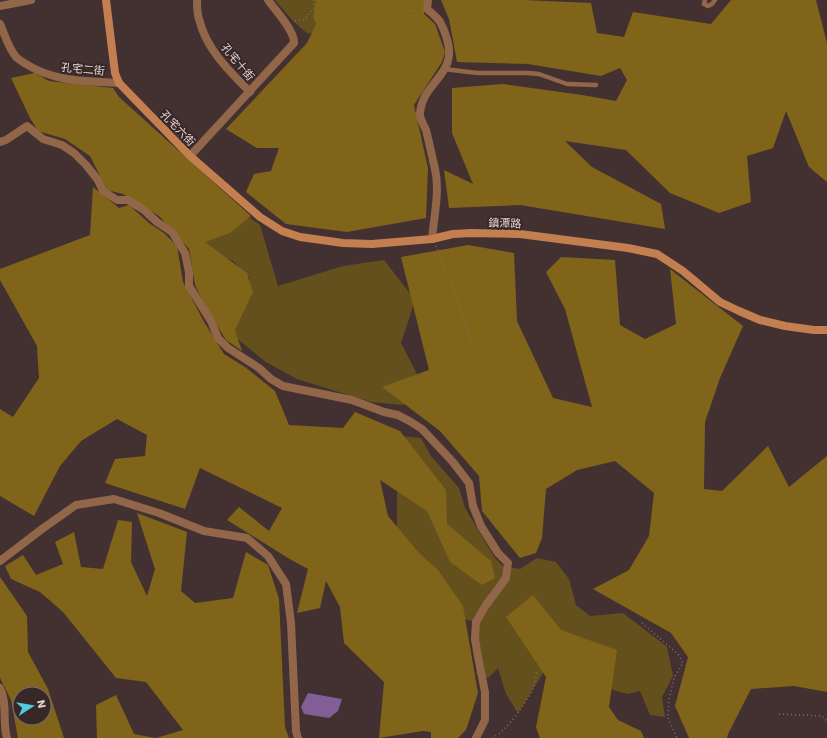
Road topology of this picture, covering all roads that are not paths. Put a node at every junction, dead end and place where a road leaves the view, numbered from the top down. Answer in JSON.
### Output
{"nodes":[{"id":1,"x":31,"y":0,"type":"edge"},
{"id":2,"x":106,"y":0,"type":"edge"},
{"id":3,"x":197,"y":0,"type":"edge"},
{"id":4,"x":268,"y":0,"type":"edge"},
{"id":5,"x":428,"y":0,"type":"edge"},
{"id":6,"x":705,"y":0,"type":"edge"},
{"id":7,"x":715,"y":0,"type":"edge"},
{"id":8,"x":0,"y":6,"type":"edge"},
{"id":9,"x":0,"y":24,"type":"edge"},
{"id":10,"x":444,"y":69,"type":"junction"},
{"id":11,"x":119,"y":83,"type":"junction"},
{"id":12,"x":596,"y":85,"type":"dead end"},
{"id":13,"x":250,"y":92,"type":"junction"},
{"id":14,"x":0,"y":142,"type":"edge"},
{"id":15,"x":190,"y":156,"type":"junction"},
{"id":16,"x":432,"y":239,"type":"junction"},
{"id":17,"x":827,"y":330,"type":"edge"},
{"id":18,"x":0,"y":561,"type":"edge"},
{"id":19,"x":0,"y":688,"type":"edge"},
{"id":20,"x":7,"y":738,"type":"edge"},
{"id":21,"x":298,"y":738,"type":"edge"},
{"id":22,"x":476,"y":738,"type":"edge"}],
"edges":[{"from":1,"to":8,"type":"street"},
{"from":2,"to":11,"type":"street","name":"孔宅六街"},
{"from":3,"to":13,"type":"street","name":"孔宅十街"},
{"from":4,"to":13,"type":"street","name":"孔宅六街"},
{"from":5,"to":10,"type":"street"},
{"from":6,"to":7,"type":"lane"},
{"from":9,"to":11,"type":"street","name":"孔宅二街"},
{"from":10,"to":12,"type":"lane"},
{"from":10,"to":16,"type":"street"},
{"from":11,"to":15,"type":"street","name":"孔宅六街"},
{"from":13,"to":15,"type":"street","name":"孔宅六街"},
{"from":14,"to":22,"type":"street"},
{"from":15,"to":16,"type":"street","name":"鎮潭路"},
{"from":16,"to":17,"type":"street","name":"鎮潭路"},
{"from":18,"to":21,"type":"street"},
{"from":19,"to":20,"type":"street"}]}
